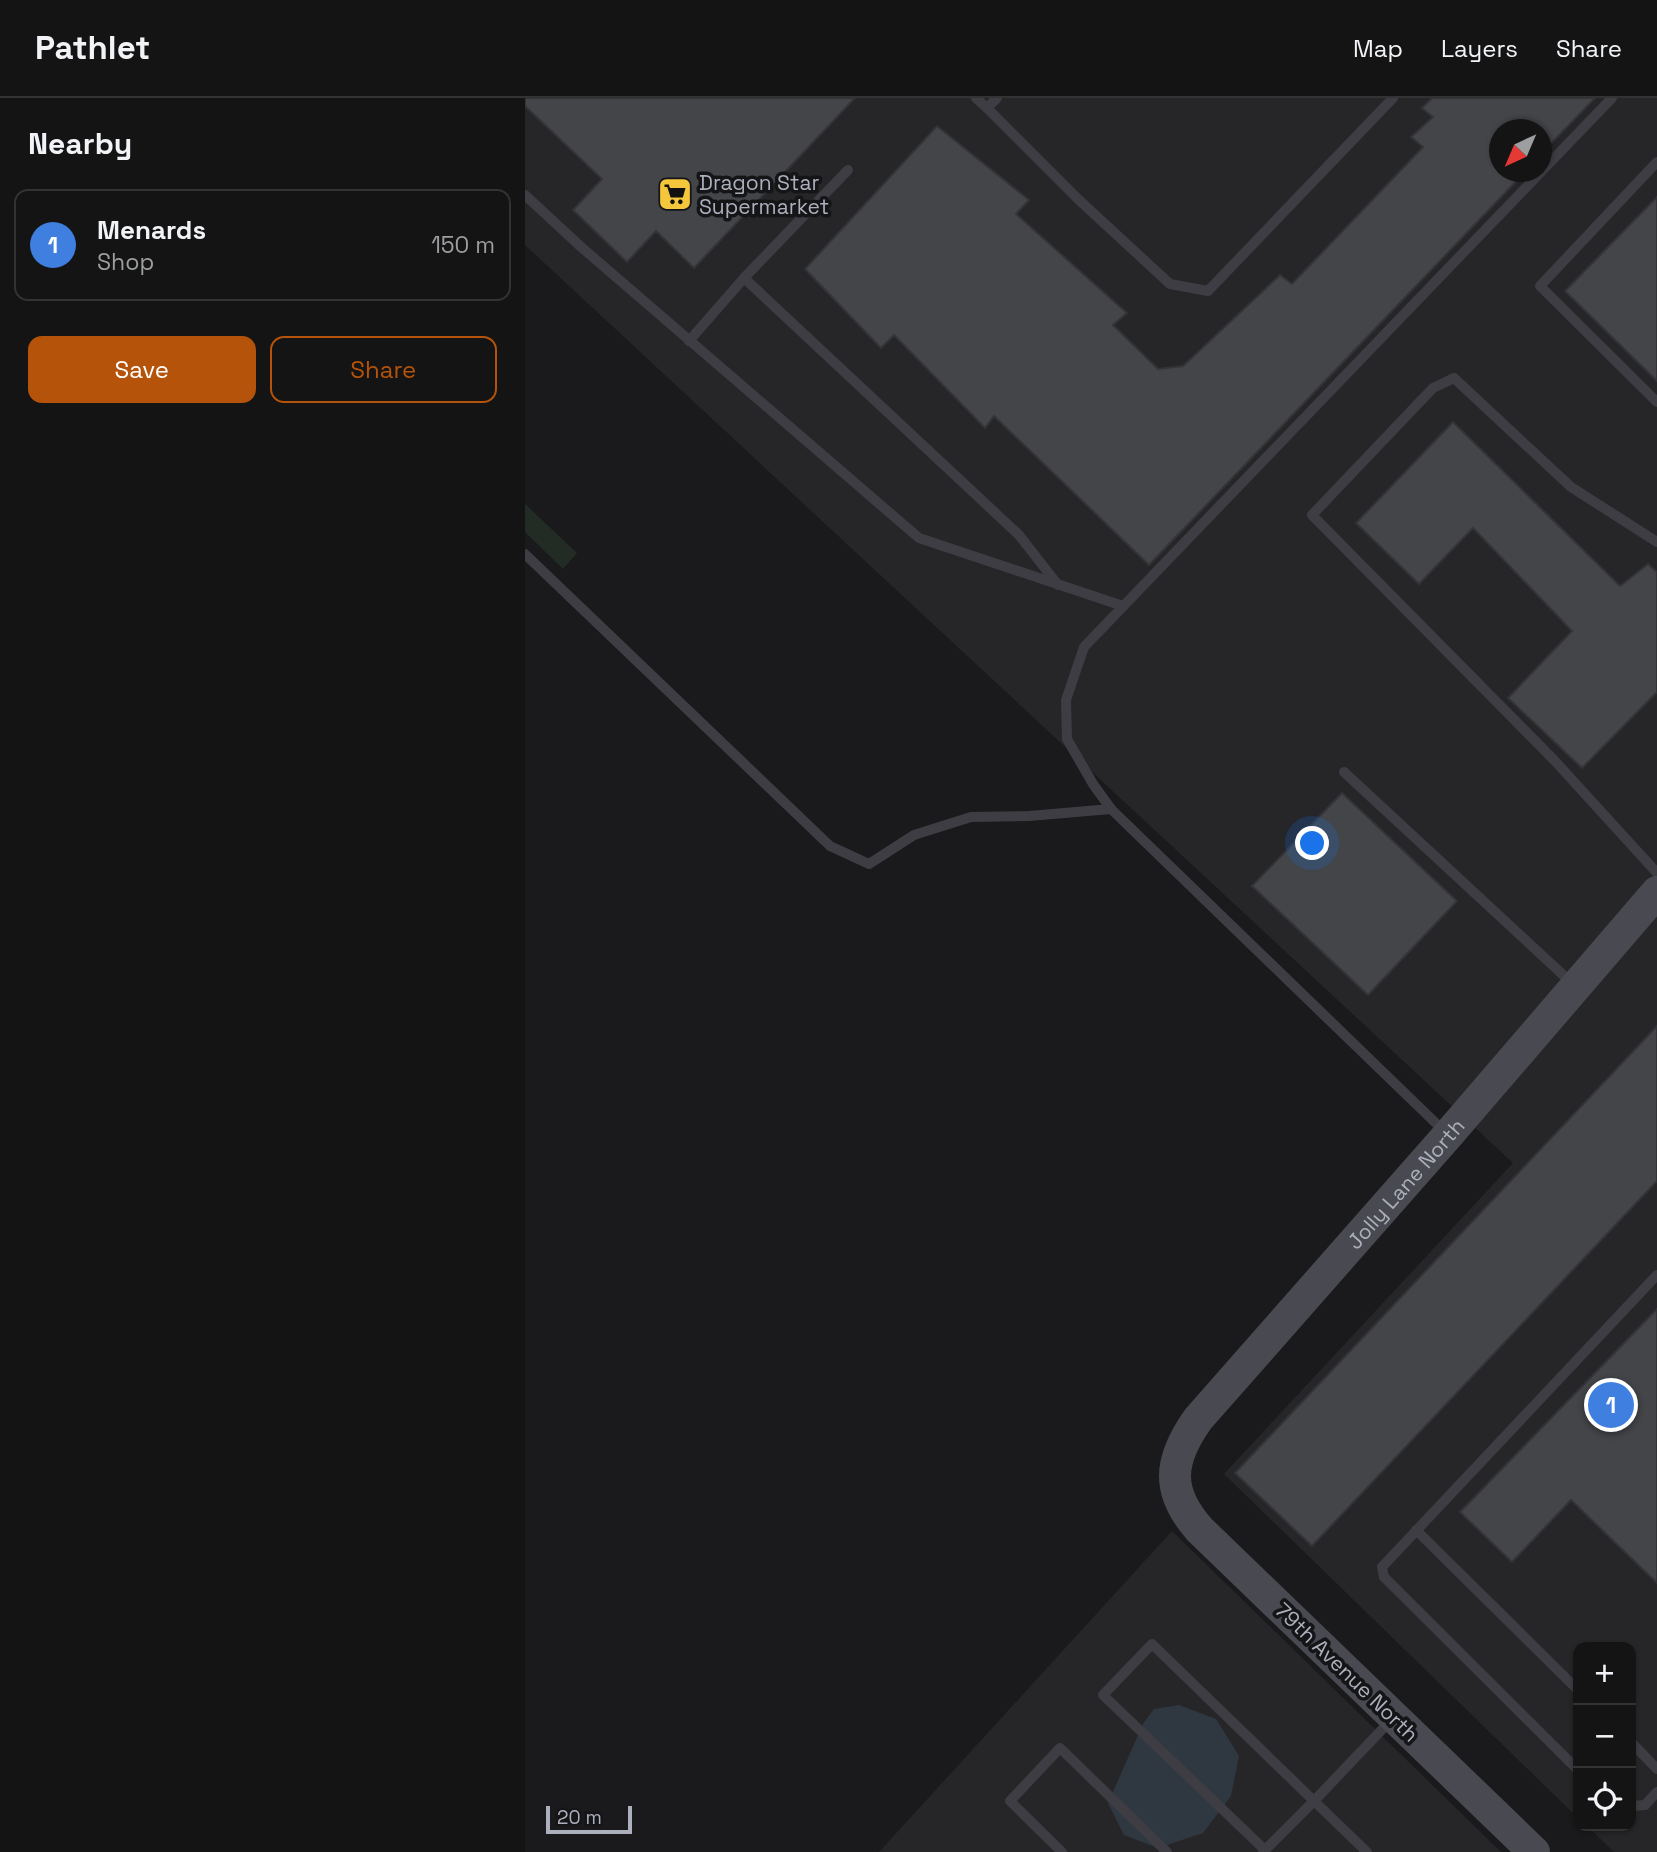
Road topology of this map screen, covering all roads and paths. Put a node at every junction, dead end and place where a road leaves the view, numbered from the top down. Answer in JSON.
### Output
{"nodes":[{"id":1,"x":977,"y":98,"type":"edge"},
{"id":2,"x":997,"y":98,"type":"edge"},
{"id":3,"x":1393,"y":98,"type":"edge"},
{"id":4,"x":1612,"y":98,"type":"edge"},
{"id":5,"x":987,"y":108,"type":"junction"},
{"id":6,"x":1657,"y":162,"type":"edge"},
{"id":7,"x":849,"y":170,"type":"dead end"},
{"id":8,"x":525,"y":195,"type":"edge"},
{"id":9,"x":744,"y":278,"type":"junction"},
{"id":10,"x":689,"y":341,"type":"junction"},
{"id":11,"x":1657,"y":402,"type":"edge"},
{"id":12,"x":1657,"y":542,"type":"edge"},
{"id":13,"x":525,"y":554,"type":"edge"},
{"id":14,"x":1058,"y":585,"type":"junction"},
{"id":15,"x":1123,"y":606,"type":"junction"},
{"id":16,"x":1344,"y":772,"type":"dead end"},
{"id":17,"x":1111,"y":808,"type":"junction"},
{"id":18,"x":1657,"y":873,"type":"edge"},
{"id":19,"x":1657,"y":892,"type":"edge"},
{"id":20,"x":1576,"y":987,"type":"junction"},
{"id":21,"x":1448,"y":1135,"type":"junction"},
{"id":22,"x":1657,"y":1275,"type":"edge"},
{"id":23,"x":1174,"y":1484,"type":"joint"},
{"id":24,"x":1416,"y":1530,"type":"junction"},
{"id":25,"x":1573,"y":1685,"type":"edge"},
{"id":26,"x":1394,"y":1717,"type":"junction"},
{"id":27,"x":1636,"y":1747,"type":"edge"},
{"id":28,"x":1576,"y":1768,"type":"edge"},
{"id":29,"x":1657,"y":1769,"type":"edge"},
{"id":30,"x":1657,"y":1792,"type":"edge"},
{"id":31,"x":1314,"y":1801,"type":"junction"},
{"id":32,"x":1636,"y":1805,"type":"edge"},
{"id":33,"x":1264,"y":1851,"type":"edge"},
{"id":34,"x":1062,"y":1852,"type":"edge"},
{"id":35,"x":1167,"y":1852,"type":"edge"},
{"id":36,"x":1367,"y":1852,"type":"edge"},
{"id":37,"x":1534,"y":1852,"type":"edge"}],
"edges":[{"from":1,"to":5,"type":"lane"},
{"from":2,"to":5,"type":"lane"},
{"from":3,"to":5,"type":"lane"},
{"from":4,"to":15,"type":"lane"},
{"from":6,"to":11,"type":"lane"},
{"from":7,"to":9,"type":"lane"},
{"from":8,"to":10,"type":"lane"},
{"from":9,"to":10,"type":"lane"},
{"from":9,"to":14,"type":"lane"},
{"from":10,"to":14,"type":"lane"},
{"from":12,"to":18,"type":"lane"},
{"from":13,"to":17,"type":"lane"},
{"from":14,"to":15,"type":"lane"},
{"from":15,"to":17,"type":"lane"},
{"from":16,"to":20,"type":"lane"},
{"from":17,"to":21,"type":"lane"},
{"from":19,"to":20,"type":"street","name":"Jolly Lane North"},
{"from":20,"to":21,"type":"street","name":"Jolly Lane North"},
{"from":21,"to":23,"type":"street","name":"Jolly Lane North"},
{"from":22,"to":24,"type":"lane"},
{"from":23,"to":26,"type":"street","name":"79th Avenue North"},
{"from":24,"to":25,"type":"lane"},
{"from":24,"to":28,"type":"lane"},
{"from":26,"to":31,"type":"lane"},
{"from":26,"to":37,"type":"street","name":"79th Avenue North"},
{"from":27,"to":29,"type":"lane"},
{"from":30,"to":32,"type":"lane"},
{"from":31,"to":33,"type":"lane"},
{"from":31,"to":33,"type":"lane"},
{"from":31,"to":36,"type":"lane"},
{"from":34,"to":35,"type":"lane"}]}
